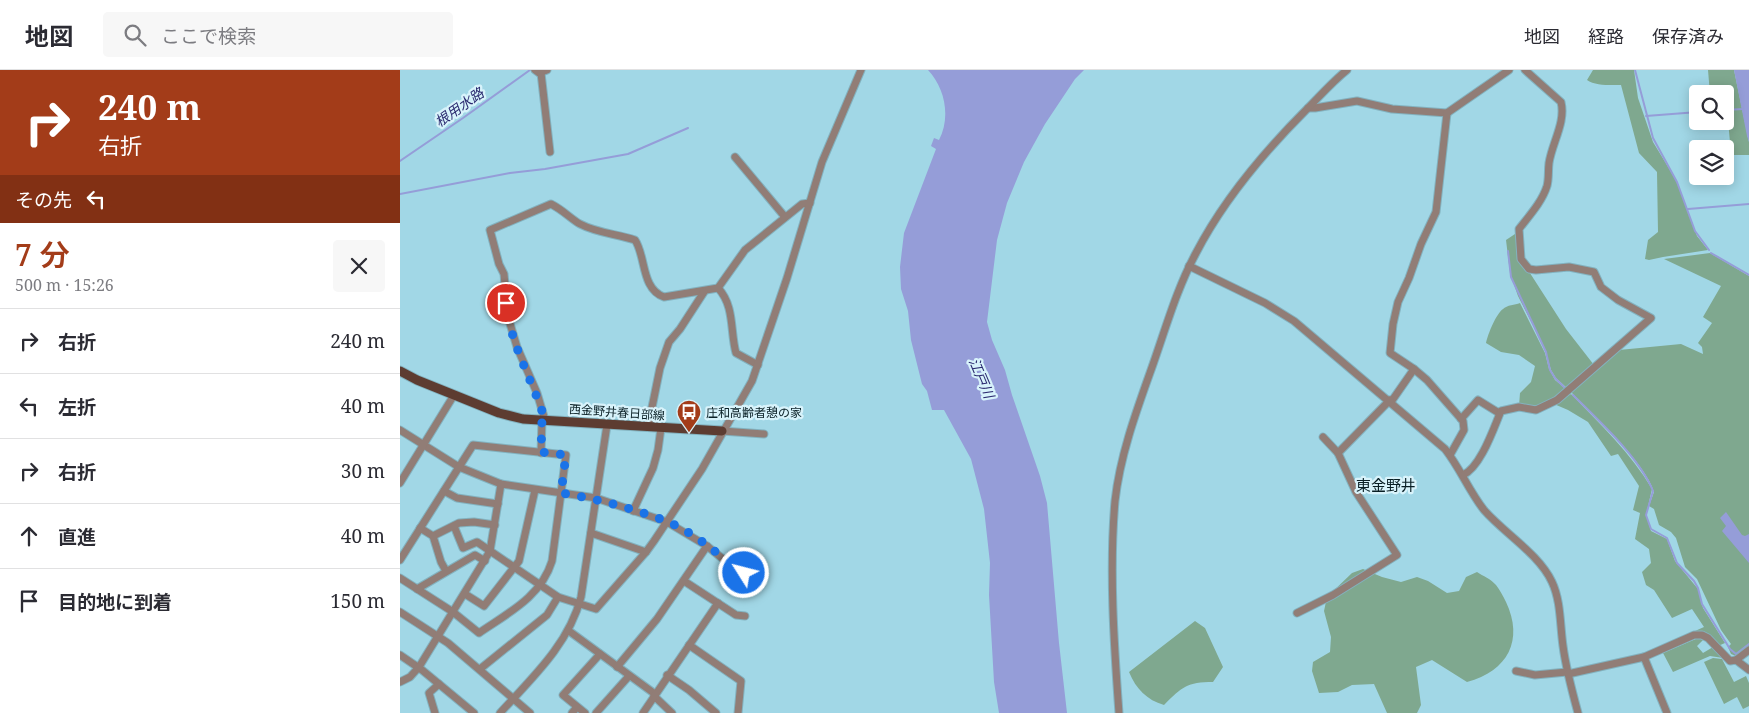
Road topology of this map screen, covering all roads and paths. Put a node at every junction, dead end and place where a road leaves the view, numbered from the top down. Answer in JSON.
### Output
{"nodes":[{"id":1,"x":861,"y":70,"type":"edge"},
{"id":2,"x":1347,"y":70,"type":"edge"},
{"id":3,"x":1509,"y":70,"type":"edge"},
{"id":4,"x":1525,"y":70,"type":"edge"},
{"id":5,"x":541,"y":71,"type":"edge"},
{"id":6,"x":1308,"y":108,"type":"junction"},
{"id":7,"x":1447,"y":114,"type":"junction"},
{"id":8,"x":550,"y":152,"type":"dead end"},
{"id":9,"x":735,"y":157,"type":"dead end"},
{"id":10,"x":810,"y":202,"type":"junction"},
{"id":11,"x":786,"y":217,"type":"junction"},
{"id":12,"x":1189,"y":266,"type":"junction"},
{"id":13,"x":718,"y":288,"type":"junction"},
{"id":14,"x":704,"y":292,"type":"junction"},
{"id":15,"x":758,"y":365,"type":"junction"},
{"id":16,"x":1414,"y":369,"type":"junction"},
{"id":17,"x":400,"y":371,"type":"edge"},
{"id":18,"x":454,"y":395,"type":"junction"},
{"id":19,"x":1390,"y":401,"type":"junction"},
{"id":20,"x":1499,"y":413,"type":"junction"},
{"id":21,"x":1461,"y":419,"type":"junction"},
{"id":22,"x":544,"y":420,"type":"junction"},
{"id":23,"x":606,"y":425,"type":"junction"},
{"id":24,"x":648,"y":427,"type":"junction"},
{"id":25,"x":662,"y":428,"type":"junction"},
{"id":26,"x":400,"y":430,"type":"edge"},
{"id":27,"x":722,"y":431,"type":"junction"},
{"id":28,"x":764,"y":434,"type":"dead end"},
{"id":29,"x":1323,"y":437,"type":"dead end"},
{"id":30,"x":424,"y":445,"type":"junction"},
{"id":31,"x":541,"y":452,"type":"junction"},
{"id":32,"x":1338,"y":453,"type":"junction"},
{"id":33,"x":1450,"y":455,"type":"junction"},
{"id":34,"x":459,"y":466,"type":"junction"},
{"id":35,"x":1463,"y":475,"type":"junction"},
{"id":36,"x":400,"y":483,"type":"edge"},
{"id":37,"x":501,"y":484,"type":"junction"},
{"id":38,"x":535,"y":490,"type":"junction"},
{"id":39,"x":444,"y":491,"type":"junction"},
{"id":40,"x":561,"y":493,"type":"junction"},
{"id":41,"x":596,"y":498,"type":"junction"},
{"id":42,"x":498,"y":504,"type":"junction"},
{"id":43,"x":633,"y":511,"type":"junction"},
{"id":44,"x":667,"y":522,"type":"junction"},
{"id":45,"x":495,"y":525,"type":"junction"},
{"id":46,"x":454,"y":526,"type":"junction"},
{"id":47,"x":420,"y":528,"type":"junction"},
{"id":48,"x":590,"y":533,"type":"junction"},
{"id":49,"x":433,"y":536,"type":"junction"},
{"id":50,"x":707,"y":546,"type":"junction"},
{"id":51,"x":490,"y":551,"type":"junction"},
{"id":52,"x":646,"y":552,"type":"junction"},
{"id":53,"x":400,"y":560,"type":"edge"},
{"id":54,"x":484,"y":561,"type":"junction"},
{"id":55,"x":515,"y":568,"type":"junction"},
{"id":56,"x":446,"y":570,"type":"junction"},
{"id":57,"x":744,"y":573,"type":"dead end"},
{"id":58,"x":400,"y":578,"type":"edge"},
{"id":59,"x":684,"y":581,"type":"junction"},
{"id":60,"x":541,"y":586,"type":"junction"},
{"id":61,"x":417,"y":589,"type":"junction"},
{"id":62,"x":464,"y":594,"type":"junction"},
{"id":63,"x":558,"y":597,"type":"junction"},
{"id":64,"x":718,"y":603,"type":"junction"},
{"id":65,"x":579,"y":604,"type":"junction"},
{"id":66,"x":400,"y":612,"type":"edge"},
{"id":67,"x":453,"y":612,"type":"junction"},
{"id":68,"x":1297,"y":613,"type":"dead end"},
{"id":69,"x":745,"y":616,"type":"dead end"},
{"id":70,"x":568,"y":631,"type":"junction"},
{"id":71,"x":438,"y":636,"type":"junction"},
{"id":72,"x":689,"y":645,"type":"junction"},
{"id":73,"x":1749,"y":650,"type":"edge"},
{"id":74,"x":600,"y":654,"type":"junction"},
{"id":75,"x":400,"y":655,"type":"edge"},
{"id":76,"x":1644,"y":657,"type":"junction"},
{"id":77,"x":1736,"y":660,"type":"junction"},
{"id":78,"x":418,"y":667,"type":"junction"},
{"id":79,"x":616,"y":667,"type":"junction"},
{"id":80,"x":480,"y":669,"type":"junction"},
{"id":81,"x":1749,"y":670,"type":"edge"},
{"id":82,"x":1516,"y":671,"type":"dead end"},
{"id":83,"x":1568,"y":673,"type":"junction"},
{"id":84,"x":668,"y":675,"type":"junction"},
{"id":85,"x":629,"y":676,"type":"junction"},
{"id":86,"x":400,"y":682,"type":"edge"},
{"id":87,"x":439,"y":684,"type":"junction"},
{"id":88,"x":654,"y":695,"type":"junction"},
{"id":89,"x":513,"y":698,"type":"junction"},
{"id":90,"x":577,"y":707,"type":"junction"},
{"id":91,"x":469,"y":712,"type":"edge"},
{"id":92,"x":435,"y":713,"type":"edge"},
{"id":93,"x":500,"y":713,"type":"edge"},
{"id":94,"x":530,"y":713,"type":"edge"},
{"id":95,"x":572,"y":713,"type":"edge"},
{"id":96,"x":585,"y":713,"type":"edge"},
{"id":97,"x":596,"y":713,"type":"edge"},
{"id":98,"x":643,"y":713,"type":"edge"},
{"id":99,"x":672,"y":713,"type":"edge"},
{"id":100,"x":716,"y":713,"type":"edge"},
{"id":101,"x":738,"y":713,"type":"edge"},
{"id":102,"x":1119,"y":713,"type":"edge"},
{"id":103,"x":1578,"y":713,"type":"edge"},
{"id":104,"x":1667,"y":713,"type":"edge"}],
"edges":[{"from":1,"to":10,"type":"street"},
{"from":2,"to":6,"type":"street"},
{"from":3,"to":7,"type":"street"},
{"from":4,"to":20,"type":"street"},
{"from":5,"to":8,"type":"street"},
{"from":6,"to":7,"type":"street"},
{"from":6,"to":12,"type":"street"},
{"from":7,"to":16,"type":"street"},
{"from":9,"to":11,"type":"street"},
{"from":10,"to":11,"type":"street"},
{"from":10,"to":15,"type":"street"},
{"from":11,"to":13,"type":"street"},
{"from":12,"to":19,"type":"street"},
{"from":12,"to":102,"type":"street"},
{"from":13,"to":14,"type":"street"},
{"from":13,"to":15,"type":"street"},
{"from":14,"to":22,"type":"street"},
{"from":14,"to":24,"type":"street"},
{"from":15,"to":27,"type":"street"},
{"from":16,"to":19,"type":"street"},
{"from":16,"to":21,"type":"street"},
{"from":17,"to":18,"type":"main road","name":"西金野井春日部線"},
{"from":18,"to":22,"type":"main road","name":"西金野井春日部線"},
{"from":18,"to":30,"type":"street"},
{"from":19,"to":32,"type":"street"},
{"from":19,"to":33,"type":"street"},
{"from":20,"to":21,"type":"street"},
{"from":20,"to":35,"type":"street"},
{"from":21,"to":33,"type":"street"},
{"from":22,"to":23,"type":"main road","name":"西金野井春日部線"},
{"from":22,"to":31,"type":"street"},
{"from":23,"to":24,"type":"main road","name":"西金野井春日部線"},
{"from":23,"to":41,"type":"street"},
{"from":24,"to":25,"type":"main road","name":"西金野井春日部線"},
{"from":25,"to":27,"type":"main road","name":"西金野井春日部線"},
{"from":25,"to":43,"type":"street"},
{"from":26,"to":30,"type":"street"},
{"from":27,"to":28,"type":"street"},
{"from":27,"to":44,"type":"street"},
{"from":29,"to":32,"type":"street"},
{"from":30,"to":34,"type":"street"},
{"from":30,"to":36,"type":"street"},
{"from":31,"to":34,"type":"street"},
{"from":31,"to":40,"type":"street"},
{"from":32,"to":68,"type":"street"},
{"from":33,"to":35,"type":"street"},
{"from":34,"to":37,"type":"street"},
{"from":34,"to":39,"type":"street"},
{"from":35,"to":83,"type":"street"},
{"from":37,"to":38,"type":"street"},
{"from":37,"to":42,"type":"street"},
{"from":38,"to":40,"type":"street"},
{"from":38,"to":55,"type":"street"},
{"from":39,"to":42,"type":"street"},
{"from":39,"to":47,"type":"street"},
{"from":40,"to":41,"type":"street"},
{"from":40,"to":60,"type":"street"},
{"from":41,"to":43,"type":"street"},
{"from":41,"to":48,"type":"street"},
{"from":42,"to":45,"type":"street"},
{"from":43,"to":44,"type":"street"},
{"from":44,"to":50,"type":"street"},
{"from":44,"to":52,"type":"street"},
{"from":45,"to":46,"type":"street"},
{"from":45,"to":51,"type":"street"},
{"from":46,"to":49,"type":"street"},
{"from":46,"to":51,"type":"street"},
{"from":47,"to":49,"type":"street"},
{"from":47,"to":53,"type":"street"},
{"from":48,"to":52,"type":"street"},
{"from":48,"to":65,"type":"street"},
{"from":49,"to":56,"type":"street"},
{"from":50,"to":57,"type":"street"},
{"from":50,"to":59,"type":"street"},
{"from":51,"to":54,"type":"street"},
{"from":51,"to":55,"type":"street"},
{"from":52,"to":65,"type":"street"},
{"from":54,"to":56,"type":"street"},
{"from":54,"to":62,"type":"street"},
{"from":55,"to":60,"type":"street"},
{"from":55,"to":62,"type":"street"},
{"from":56,"to":61,"type":"street"},
{"from":58,"to":61,"type":"street"},
{"from":59,"to":64,"type":"street"},
{"from":59,"to":79,"type":"street"},
{"from":60,"to":63,"type":"street"},
{"from":60,"to":67,"type":"street"},
{"from":61,"to":67,"type":"street"},
{"from":62,"to":67,"type":"street"},
{"from":63,"to":65,"type":"street"},
{"from":63,"to":80,"type":"street"},
{"from":64,"to":69,"type":"street"},
{"from":64,"to":72,"type":"street"},
{"from":65,"to":70,"type":"street"},
{"from":66,"to":71,"type":"street"},
{"from":67,"to":71,"type":"street"},
{"from":70,"to":74,"type":"street"},
{"from":70,"to":89,"type":"street"},
{"from":71,"to":78,"type":"street"},
{"from":71,"to":80,"type":"street"},
{"from":72,"to":84,"type":"street"},
{"from":72,"to":101,"type":"street"},
{"from":73,"to":77,"type":"street"},
{"from":74,"to":79,"type":"street"},
{"from":74,"to":90,"type":"street"},
{"from":75,"to":78,"type":"street"},
{"from":76,"to":77,"type":"street"},
{"from":76,"to":83,"type":"street"},
{"from":76,"to":104,"type":"street"},
{"from":77,"to":81,"type":"street"},
{"from":78,"to":86,"type":"street"},
{"from":78,"to":87,"type":"street"},
{"from":79,"to":85,"type":"street"},
{"from":80,"to":89,"type":"street"},
{"from":82,"to":83,"type":"street"},
{"from":83,"to":103,"type":"street"},
{"from":84,"to":88,"type":"street"},
{"from":84,"to":100,"type":"street"},
{"from":85,"to":88,"type":"street"},
{"from":85,"to":97,"type":"street"},
{"from":87,"to":91,"type":"street"},
{"from":87,"to":92,"type":"street"},
{"from":88,"to":98,"type":"street"},
{"from":88,"to":99,"type":"street"},
{"from":89,"to":93,"type":"street"},
{"from":89,"to":94,"type":"street"},
{"from":90,"to":95,"type":"street"},
{"from":90,"to":96,"type":"street"}]}
